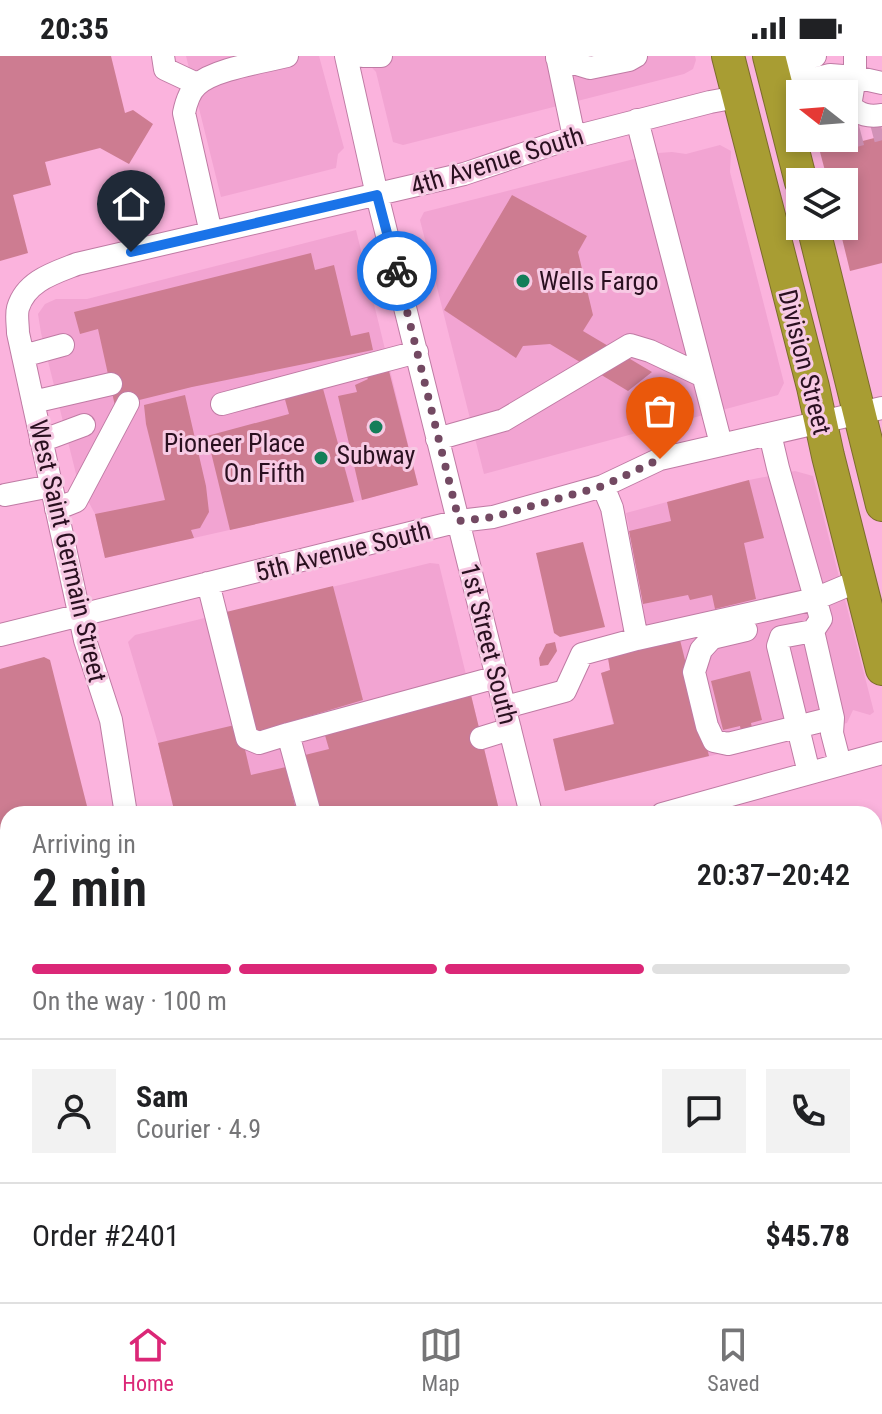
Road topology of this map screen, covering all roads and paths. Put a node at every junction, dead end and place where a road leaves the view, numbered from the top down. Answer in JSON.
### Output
{"nodes":[{"id":1,"x":163,"y":56,"type":"edge"},
{"id":2,"x":287,"y":56,"type":"edge"},
{"id":3,"x":346,"y":56,"type":"edge"},
{"id":4,"x":363,"y":56,"type":"edge"},
{"id":5,"x":381,"y":56,"type":"edge"},
{"id":6,"x":636,"y":56,"type":"edge"},
{"id":7,"x":728,"y":56,"type":"edge"},
{"id":8,"x":815,"y":56,"type":"edge"},
{"id":9,"x":557,"y":57,"type":"edge"},
{"id":10,"x":855,"y":66,"type":"edge"},
{"id":11,"x":776,"y":69,"type":"edge"},
{"id":12,"x":882,"y":83,"type":"edge"},
{"id":13,"x":197,"y":84,"type":"junction"},
{"id":14,"x":737,"y":97,"type":"junction"},
{"id":15,"x":858,"y":112,"type":"edge"},
{"id":16,"x":882,"y":115,"type":"edge"},
{"id":17,"x":637,"y":120,"type":"junction"},
{"id":18,"x":574,"y":137,"type":"junction"},
{"id":19,"x":798,"y":168,"type":"edge"},
{"id":20,"x":377,"y":195,"type":"junction"},
{"id":21,"x":211,"y":233,"type":"junction"},
{"id":22,"x":817,"y":240,"type":"edge"},
{"id":23,"x":27,"y":290,"type":"joint"},
{"id":24,"x":63,"y":345,"type":"dead end"},
{"id":25,"x":417,"y":352,"type":"junction"},
{"id":26,"x":23,"y":356,"type":"junction"},
{"id":27,"x":703,"y":376,"type":"junction"},
{"id":28,"x":111,"y":384,"type":"dead end"},
{"id":29,"x":33,"y":402,"type":"junction"},
{"id":30,"x":128,"y":403,"type":"dead end"},
{"id":31,"x":222,"y":404,"type":"dead end"},
{"id":32,"x":871,"y":411,"type":"edge"},
{"id":33,"x":822,"y":423,"type":"junction"},
{"id":34,"x":84,"y":425,"type":"dead end"},
{"id":35,"x":770,"y":434,"type":"junction"},
{"id":36,"x":437,"y":439,"type":"junction"},
{"id":37,"x":41,"y":441,"type":"junction"},
{"id":38,"x":721,"y":444,"type":"junction"},
{"id":39,"x":51,"y":486,"type":"junction"},
{"id":40,"x":603,"y":486,"type":"junction"},
{"id":41,"x":5,"y":495,"type":"dead end"},
{"id":42,"x":882,"y":505,"type":"edge"},
{"id":43,"x":56,"y":509,"type":"junction"},
{"id":44,"x":459,"y":521,"type":"junction"},
{"id":45,"x":208,"y":583,"type":"junction"},
{"id":46,"x":861,"y":583,"type":"junction"},
{"id":47,"x":815,"y":599,"type":"junction"},
{"id":48,"x":80,"y":616,"type":"junction"},
{"id":49,"x":779,"y":623,"type":"junction"},
{"id":50,"x":813,"y":631,"type":"junction"},
{"id":51,"x":0,"y":635,"type":"edge"},
{"id":52,"x":637,"y":639,"type":"junction"},
{"id":53,"x":882,"y":669,"type":"edge"},
{"id":54,"x":497,"y":677,"type":"junction"},
{"id":55,"x":508,"y":718,"type":"junction"},
{"id":56,"x":833,"y":718,"type":"junction"},
{"id":57,"x":796,"y":727,"type":"junction"},
{"id":58,"x":288,"y":734,"type":"junction"},
{"id":59,"x":481,"y":738,"type":"dead end"},
{"id":60,"x":882,"y":753,"type":"edge"},
{"id":61,"x":840,"y":764,"type":"junction"},
{"id":62,"x":809,"y":773,"type":"junction"},
{"id":63,"x":731,"y":805,"type":"edge"},
{"id":64,"x":125,"y":806,"type":"edge"},
{"id":65,"x":308,"y":806,"type":"edge"},
{"id":66,"x":529,"y":806,"type":"edge"}],
"edges":[{"from":1,"to":13,"type":"street"},
{"from":2,"to":13,"type":"street"},
{"from":3,"to":20,"type":"street","name":"1st Street South"},
{"from":4,"to":5,"type":"street"},
{"from":6,"to":9,"type":"street"},
{"from":7,"to":14,"type":"highway","name":"Division Street"},
{"from":8,"to":11,"type":"street"},
{"from":9,"to":18,"type":"street"},
{"from":10,"to":11,"type":"street"},
{"from":10,"to":12,"type":"street"},
{"from":11,"to":19,"type":"highway"},
{"from":13,"to":21,"type":"street"},
{"from":14,"to":17,"type":"street","name":"4th Avenue South"},
{"from":14,"to":33,"type":"highway","name":"Division Street"},
{"from":15,"to":16,"type":"street"},
{"from":17,"to":18,"type":"street","name":"4th Avenue South"},
{"from":17,"to":27,"type":"street"},
{"from":18,"to":20,"type":"street","name":"4th Avenue South"},
{"from":20,"to":21,"type":"street","name":"4th Avenue South"},
{"from":20,"to":25,"type":"street","name":"1st Street South"},
{"from":21,"to":23,"type":"street","name":"4th Avenue South"},
{"from":22,"to":32,"type":"highway"},
{"from":23,"to":26,"type":"street","name":"West Saint Germain Street"},
{"from":24,"to":26,"type":"street"},
{"from":25,"to":31,"type":"street"},
{"from":25,"to":36,"type":"street","name":"1st Street South"},
{"from":26,"to":29,"type":"street","name":"West Saint Germain Street"},
{"from":27,"to":36,"type":"street"},
{"from":27,"to":38,"type":"street"},
{"from":28,"to":29,"type":"street"},
{"from":29,"to":37,"type":"street","name":"West Saint Germain Street"},
{"from":30,"to":43,"type":"street"},
{"from":32,"to":33,"type":"street","name":"5th Avenue South"},
{"from":32,"to":42,"type":"highway"},
{"from":33,"to":35,"type":"street","name":"5th Avenue South"},
{"from":33,"to":46,"type":"highway","name":"Division Street"},
{"from":34,"to":37,"type":"street"},
{"from":35,"to":38,"type":"street","name":"5th Avenue South"},
{"from":35,"to":47,"type":"street"},
{"from":36,"to":44,"type":"street","name":"1st Street South"},
{"from":37,"to":39,"type":"street","name":"West Saint Germain Street"},
{"from":38,"to":40,"type":"street","name":"5th Avenue South"},
{"from":39,"to":41,"type":"street"},
{"from":39,"to":43,"type":"street","name":"West Saint Germain Street"},
{"from":40,"to":44,"type":"street","name":"5th Avenue South"},
{"from":40,"to":52,"type":"street"},
{"from":43,"to":48,"type":"street","name":"West Saint Germain Street"},
{"from":44,"to":45,"type":"street","name":"5th Avenue South"},
{"from":44,"to":54,"type":"street","name":"1st Street South"},
{"from":45,"to":48,"type":"street","name":"5th Avenue South"},
{"from":45,"to":58,"type":"street"},
{"from":46,"to":47,"type":"street"},
{"from":46,"to":53,"type":"highway","name":"Division Street"},
{"from":47,"to":49,"type":"street"},
{"from":47,"to":50,"type":"street"},
{"from":48,"to":51,"type":"street","name":"5th Avenue South"},
{"from":48,"to":64,"type":"street","name":"West Saint Germain Street"},
{"from":49,"to":50,"type":"street"},
{"from":49,"to":52,"type":"street"},
{"from":49,"to":57,"type":"street"},
{"from":49,"to":57,"type":"street"},
{"from":50,"to":56,"type":"street"},
{"from":52,"to":55,"type":"street"},
{"from":54,"to":55,"type":"street","name":"1st Street South"},
{"from":54,"to":58,"type":"street"},
{"from":55,"to":59,"type":"street"},
{"from":55,"to":66,"type":"street","name":"1st Street South"},
{"from":56,"to":57,"type":"street"},
{"from":56,"to":61,"type":"street"},
{"from":57,"to":62,"type":"street"},
{"from":58,"to":65,"type":"street"},
{"from":60,"to":61,"type":"street"},
{"from":61,"to":62,"type":"street"},
{"from":62,"to":63,"type":"street"}]}
